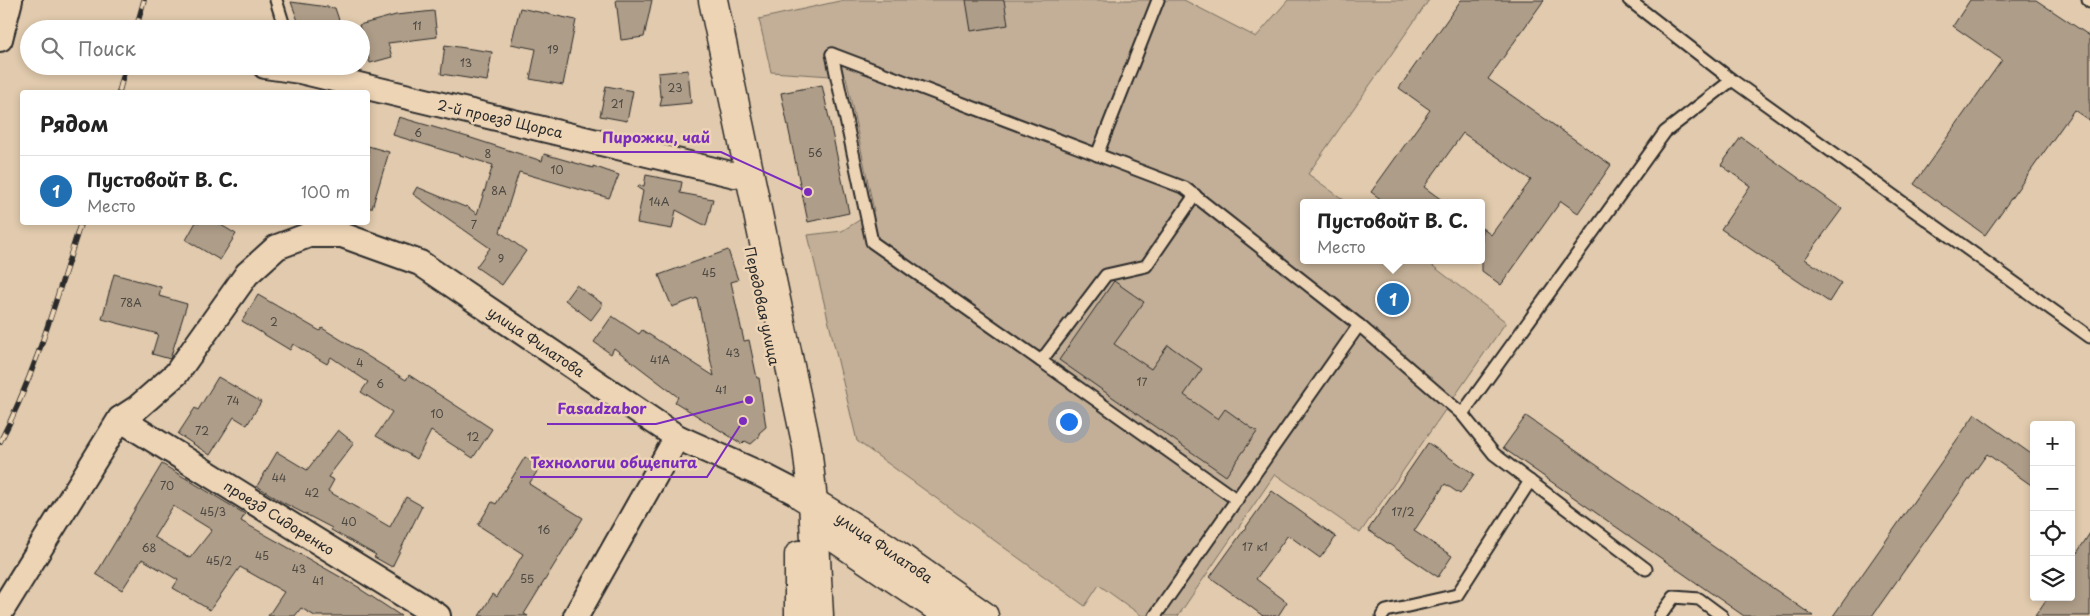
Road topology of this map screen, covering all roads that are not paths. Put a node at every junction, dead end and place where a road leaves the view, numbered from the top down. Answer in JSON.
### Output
{"nodes":[{"id":1,"x":10,"y":0,"type":"edge"},
{"id":2,"x":276,"y":0,"type":"edge"},
{"id":3,"x":699,"y":0,"type":"edge"},
{"id":4,"x":713,"y":0,"type":"edge"},
{"id":5,"x":1158,"y":0,"type":"edge"},
{"id":6,"x":1629,"y":0,"type":"edge"},
{"id":7,"x":282,"y":20,"type":"edge"},
{"id":8,"x":0,"y":39,"type":"edge"},
{"id":9,"x":324,"y":75,"type":"edge"},
{"id":10,"x":1732,"y":80,"type":"junction"},
{"id":11,"x":1097,"y":155,"type":"junction"},
{"id":12,"x":735,"y":175,"type":"junction"},
{"id":13,"x":1195,"y":195,"type":"junction"},
{"id":14,"x":1359,"y":326,"type":"junction"},
{"id":15,"x":2090,"y":337,"type":"edge"},
{"id":16,"x":1041,"y":361,"type":"junction"},
{"id":17,"x":1462,"y":414,"type":"junction"},
{"id":18,"x":120,"y":420,"type":"junction"},
{"id":19,"x":677,"y":437,"type":"junction"},
{"id":20,"x":1530,"y":481,"type":"junction"},
{"id":21,"x":1237,"y":500,"type":"junction"},
{"id":22,"x":805,"y":508,"type":"junction"},
{"id":23,"x":861,"y":554,"type":"junction"},
{"id":24,"x":1646,"y":569,"type":"dead end"},
{"id":25,"x":818,"y":572,"type":"junction"},
{"id":26,"x":0,"y":615,"type":"edge"},
{"id":27,"x":438,"y":616,"type":"edge"},
{"id":28,"x":576,"y":616,"type":"edge"},
{"id":29,"x":799,"y":616,"type":"edge"},
{"id":30,"x":819,"y":616,"type":"edge"},
{"id":31,"x":950,"y":616,"type":"edge"},
{"id":32,"x":984,"y":616,"type":"edge"},
{"id":33,"x":1155,"y":616,"type":"edge"},
{"id":34,"x":1382,"y":616,"type":"edge"},
{"id":35,"x":1660,"y":616,"type":"edge"},
{"id":36,"x":1722,"y":616,"type":"edge"}],
"edges":[{"from":1,"to":8,"type":"street"},
{"from":2,"to":7,"type":"lane"},
{"from":3,"to":12,"type":"main road","name":"Передовая улица"},
{"from":4,"to":22,"type":"main road","name":"Передовая улица"},
{"from":5,"to":11,"type":"lane"},
{"from":6,"to":10,"type":"lane"},
{"from":9,"to":12,"type":"street","name":"2-й проезд Щорса"},
{"from":10,"to":15,"type":"lane"},
{"from":10,"to":17,"type":"lane"},
{"from":11,"to":13,"type":"lane"},
{"from":11,"to":16,"type":"lane"},
{"from":12,"to":22,"type":"main road","name":"Передовая улица"},
{"from":13,"to":14,"type":"lane"},
{"from":13,"to":16,"type":"lane"},
{"from":14,"to":17,"type":"lane"},
{"from":14,"to":21,"type":"lane"},
{"from":16,"to":21,"type":"lane"},
{"from":17,"to":20,"type":"lane"},
{"from":18,"to":19,"type":"street","name":"улица Филатова"},
{"from":18,"to":26,"type":"street"},
{"from":18,"to":27,"type":"street","name":"проезд Сидоренко"},
{"from":19,"to":22,"type":"street","name":"улица Филатова"},
{"from":19,"to":28,"type":"street"},
{"from":20,"to":24,"type":"lane"},
{"from":20,"to":34,"type":"lane"},
{"from":21,"to":33,"type":"lane"},
{"from":22,"to":23,"type":"main road"},
{"from":22,"to":25,"type":"main road","name":"Передовая улица"},
{"from":22,"to":29,"type":"main road","name":"Передовая улица"},
{"from":22,"to":32,"type":"main road","name":"улица Филатова"},
{"from":23,"to":25,"type":"main road"},
{"from":23,"to":31,"type":"main road"},
{"from":25,"to":30,"type":"main road","name":"Передовая улица"},
{"from":35,"to":36,"type":"lane"}]}
